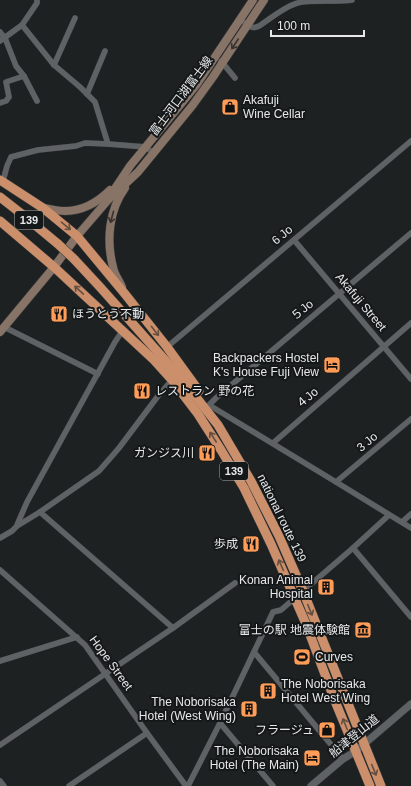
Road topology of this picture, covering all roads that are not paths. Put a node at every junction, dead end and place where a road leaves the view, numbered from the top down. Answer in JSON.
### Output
{"nodes":[{"id":1,"x":37,"y":0,"type":"edge"},
{"id":2,"x":253,"y":0,"type":"edge"},
{"id":3,"x":264,"y":0,"type":"edge"},
{"id":4,"x":352,"y":0,"type":"edge"},
{"id":5,"x":75,"y":18,"type":"dead end"},
{"id":6,"x":239,"y":19,"type":"junction"},
{"id":7,"x":22,"y":25,"type":"junction"},
{"id":8,"x":247,"y":25,"type":"junction"},
{"id":9,"x":0,"y":32,"type":"edge"},
{"id":10,"x":2,"y":40,"type":"edge"},
{"id":11,"x":105,"y":51,"type":"dead end"},
{"id":12,"x":217,"y":54,"type":"junction"},
{"id":13,"x":222,"y":63,"type":"junction"},
{"id":14,"x":54,"y":65,"type":"junction"},
{"id":15,"x":24,"y":76,"type":"junction"},
{"id":16,"x":235,"y":78,"type":"dead end"},
{"id":17,"x":87,"y":94,"type":"junction"},
{"id":18,"x":37,"y":101,"type":"dead end"},
{"id":19,"x":0,"y":103,"type":"edge"},
{"id":20,"x":411,"y":141,"type":"edge"},
{"id":21,"x":108,"y":144,"type":"junction"},
{"id":22,"x":146,"y":147,"type":"junction"},
{"id":23,"x":153,"y":153,"type":"junction"},
{"id":24,"x":130,"y":166,"type":"junction"},
{"id":25,"x":138,"y":172,"type":"junction"},
{"id":26,"x":1,"y":180,"type":"edge"},
{"id":27,"x":0,"y":197,"type":"edge"},
{"id":28,"x":108,"y":200,"type":"junction"},
{"id":29,"x":43,"y":208,"type":"junction"},
{"id":30,"x":0,"y":221,"type":"edge"},
{"id":31,"x":411,"y":232,"type":"edge"},
{"id":32,"x":77,"y":236,"type":"junction"},
{"id":33,"x":294,"y":240,"type":"junction"},
{"id":34,"x":54,"y":266,"type":"junction"},
{"id":35,"x":339,"y":293,"type":"junction"},
{"id":36,"x":125,"y":294,"type":"junction"},
{"id":37,"x":411,"y":323,"type":"edge"},
{"id":38,"x":2,"y":329,"type":"edge"},
{"id":39,"x":123,"y":330,"type":"junction"},
{"id":40,"x":384,"y":346,"type":"junction"},
{"id":41,"x":167,"y":347,"type":"junction"},
{"id":42,"x":98,"y":374,"type":"junction"},
{"id":43,"x":411,"y":379,"type":"edge"},
{"id":44,"x":172,"y":380,"type":"junction"},
{"id":45,"x":210,"y":405,"type":"junction"},
{"id":46,"x":411,"y":419,"type":"edge"},
{"id":47,"x":218,"y":425,"type":"junction"},
{"id":48,"x":273,"y":443,"type":"junction"},
{"id":49,"x":336,"y":482,"type":"junction"},
{"id":50,"x":40,"y":512,"type":"junction"},
{"id":51,"x":411,"y":514,"type":"edge"},
{"id":52,"x":389,"y":515,"type":"junction"},
{"id":53,"x":402,"y":522,"type":"junction"},
{"id":54,"x":17,"y":526,"type":"junction"},
{"id":55,"x":411,"y":528,"type":"edge"},
{"id":56,"x":0,"y":538,"type":"edge"},
{"id":57,"x":353,"y":548,"type":"junction"},
{"id":58,"x":0,"y":570,"type":"edge"},
{"id":59,"x":235,"y":583,"type":"dead end"},
{"id":60,"x":303,"y":591,"type":"junction"},
{"id":61,"x":295,"y":598,"type":"junction"},
{"id":62,"x":411,"y":617,"type":"edge"},
{"id":63,"x":173,"y":628,"type":"junction"},
{"id":64,"x":77,"y":637,"type":"junction"},
{"id":65,"x":254,"y":652,"type":"junction"},
{"id":66,"x":0,"y":661,"type":"edge"},
{"id":67,"x":105,"y":673,"type":"junction"},
{"id":68,"x":411,"y":704,"type":"edge"},
{"id":69,"x":220,"y":723,"type":"junction"},
{"id":70,"x":147,"y":733,"type":"junction"},
{"id":71,"x":364,"y":744,"type":"junction"},
{"id":72,"x":0,"y":745,"type":"edge"},
{"id":73,"x":356,"y":751,"type":"junction"},
{"id":74,"x":343,"y":759,"type":"junction"},
{"id":75,"x":0,"y":780,"type":"edge"},
{"id":76,"x":4,"y":786,"type":"edge"},
{"id":77,"x":69,"y":786,"type":"edge"},
{"id":78,"x":187,"y":786,"type":"edge"},
{"id":79,"x":273,"y":786,"type":"edge"},
{"id":80,"x":311,"y":786,"type":"edge"},
{"id":81,"x":370,"y":786,"type":"edge"},
{"id":82,"x":381,"y":786,"type":"edge"}],
"edges":[{"from":1,"to":7,"type":"street"},
{"from":2,"to":6,"type":"main road","name":"富士河口湖富士線"},
{"from":3,"to":8,"type":"main road","name":"富士河口湖富士線"},
{"from":4,"to":8,"type":"street"},
{"from":5,"to":14,"type":"street"},
{"from":6,"to":8,"type":"street"},
{"from":6,"to":12,"type":"main road","name":"富士河口湖富士線"},
{"from":7,"to":10,"type":"street"},
{"from":7,"to":14,"type":"street"},
{"from":8,"to":13,"type":"main road","name":"富士河口湖富士線","one_way":true},
{"from":9,"to":10,"type":"street"},
{"from":10,"to":15,"type":"street"},
{"from":11,"to":17,"type":"street"},
{"from":12,"to":13,"type":"street"},
{"from":12,"to":22,"type":"main road","name":"富士河口湖富士線"},
{"from":13,"to":16,"type":"street"},
{"from":13,"to":23,"type":"main road","name":"富士河口湖富士線"},
{"from":14,"to":17,"type":"street"},
{"from":15,"to":18,"type":"street"},
{"from":15,"to":19,"type":"street"},
{"from":17,"to":21,"type":"street"},
{"from":20,"to":33,"type":"street","name":"6 Jo"},
{"from":21,"to":22,"type":"street"},
{"from":21,"to":26,"type":"street"},
{"from":22,"to":23,"type":"street"},
{"from":22,"to":24,"type":"main road","name":"富士河口湖富士線"},
{"from":23,"to":25,"type":"main road","name":"富士河口湖富士線"},
{"from":24,"to":28,"type":"main road","name":"富士河口湖富士線"},
{"from":24,"to":29,"type":"main road"},
{"from":25,"to":28,"type":"main road","name":"富士河口湖富士線"},
{"from":25,"to":36,"type":"main road","one_way":true},
{"from":26,"to":29,"type":"highway"},
{"from":27,"to":47,"type":"highway","name":"national route 139","number":"139","bridge":true},
{"from":28,"to":32,"type":"main road","name":"富士河口湖富士線"},
{"from":29,"to":32,"type":"highway","one_way":true},
{"from":30,"to":34,"type":"highway","name":"national route 139","number":"139"},
{"from":31,"to":35,"type":"street","name":"５Jo"},
{"from":32,"to":34,"type":"main road","name":"富士河口湖富士線"},
{"from":32,"to":36,"type":"highway"},
{"from":33,"to":35,"type":"street","name":"Akafuji Street"},
{"from":33,"to":41,"type":"street","name":"6 Jo"},
{"from":34,"to":38,"type":"main road","name":"富士河口湖富士線"},
{"from":39,"to":34,"type":"highway","name":"national route 139","number":"139","one_way":true},
{"from":35,"to":40,"type":"street","name":"Akafuji Street"},
{"from":35,"to":45,"type":"street","name":"５Jo"},
{"from":36,"to":41,"type":"highway","one_way":true},
{"from":37,"to":40,"type":"street","name":"４Jo"},
{"from":38,"to":42,"type":"street"},
{"from":39,"to":42,"type":"street"},
{"from":39,"to":44,"type":"highway","name":"national route 139","number":"139"},
{"from":40,"to":43,"type":"street","name":"Akafuji Street"},
{"from":40,"to":48,"type":"street","name":"４Jo"},
{"from":41,"to":45,"type":"highway"},
{"from":42,"to":54,"type":"street"},
{"from":44,"to":50,"type":"street"},
{"from":61,"to":44,"type":"highway","name":"national route 139","number":"139","one_way":true},
{"from":45,"to":47,"type":"highway"},
{"from":45,"to":48,"type":"street"},
{"from":46,"to":49,"type":"street","name":"3 Jo"},
{"from":47,"to":60,"type":"highway","name":"national route 139","number":"139"},
{"from":48,"to":49,"type":"street"},
{"from":49,"to":52,"type":"street"},
{"from":50,"to":54,"type":"street"},
{"from":50,"to":63,"type":"street"},
{"from":51,"to":53,"type":"street"},
{"from":52,"to":53,"type":"street"},
{"from":52,"to":57,"type":"street"},
{"from":53,"to":55,"type":"street"},
{"from":54,"to":56,"type":"street"},
{"from":57,"to":60,"type":"street"},
{"from":57,"to":62,"type":"street"},
{"from":58,"to":64,"type":"street","name":"Hope Street"},
{"from":59,"to":63,"type":"street"},
{"from":60,"to":61,"type":"street"},
{"from":60,"to":71,"type":"highway","name":"national route 139","number":"139","one_way":true},
{"from":61,"to":65,"type":"street"},
{"from":73,"to":61,"type":"highway","name":"national route 139","number":"139","one_way":true},
{"from":63,"to":67,"type":"street"},
{"from":64,"to":66,"type":"street"},
{"from":64,"to":67,"type":"street","name":"Hope Street"},
{"from":65,"to":69,"type":"street"},
{"from":65,"to":74,"type":"street"},
{"from":67,"to":70,"type":"street","name":"Hope Street"},
{"from":67,"to":72,"type":"street"},
{"from":68,"to":71,"type":"street","name":"船津登山道"},
{"from":69,"to":78,"type":"street"},
{"from":69,"to":79,"type":"street"},
{"from":70,"to":77,"type":"street"},
{"from":70,"to":78,"type":"street","name":"Hope Street"},
{"from":71,"to":73,"type":"street","name":"船津登山道"},
{"from":71,"to":82,"type":"highway","name":"national route 139","number":"139","one_way":true},
{"from":73,"to":74,"type":"street","name":"船津登山道"},
{"from":73,"to":81,"type":"highway","name":"national route 139","number":"139"},
{"from":74,"to":80,"type":"street","name":"船津登山道"},
{"from":75,"to":76,"type":"street"}]}
